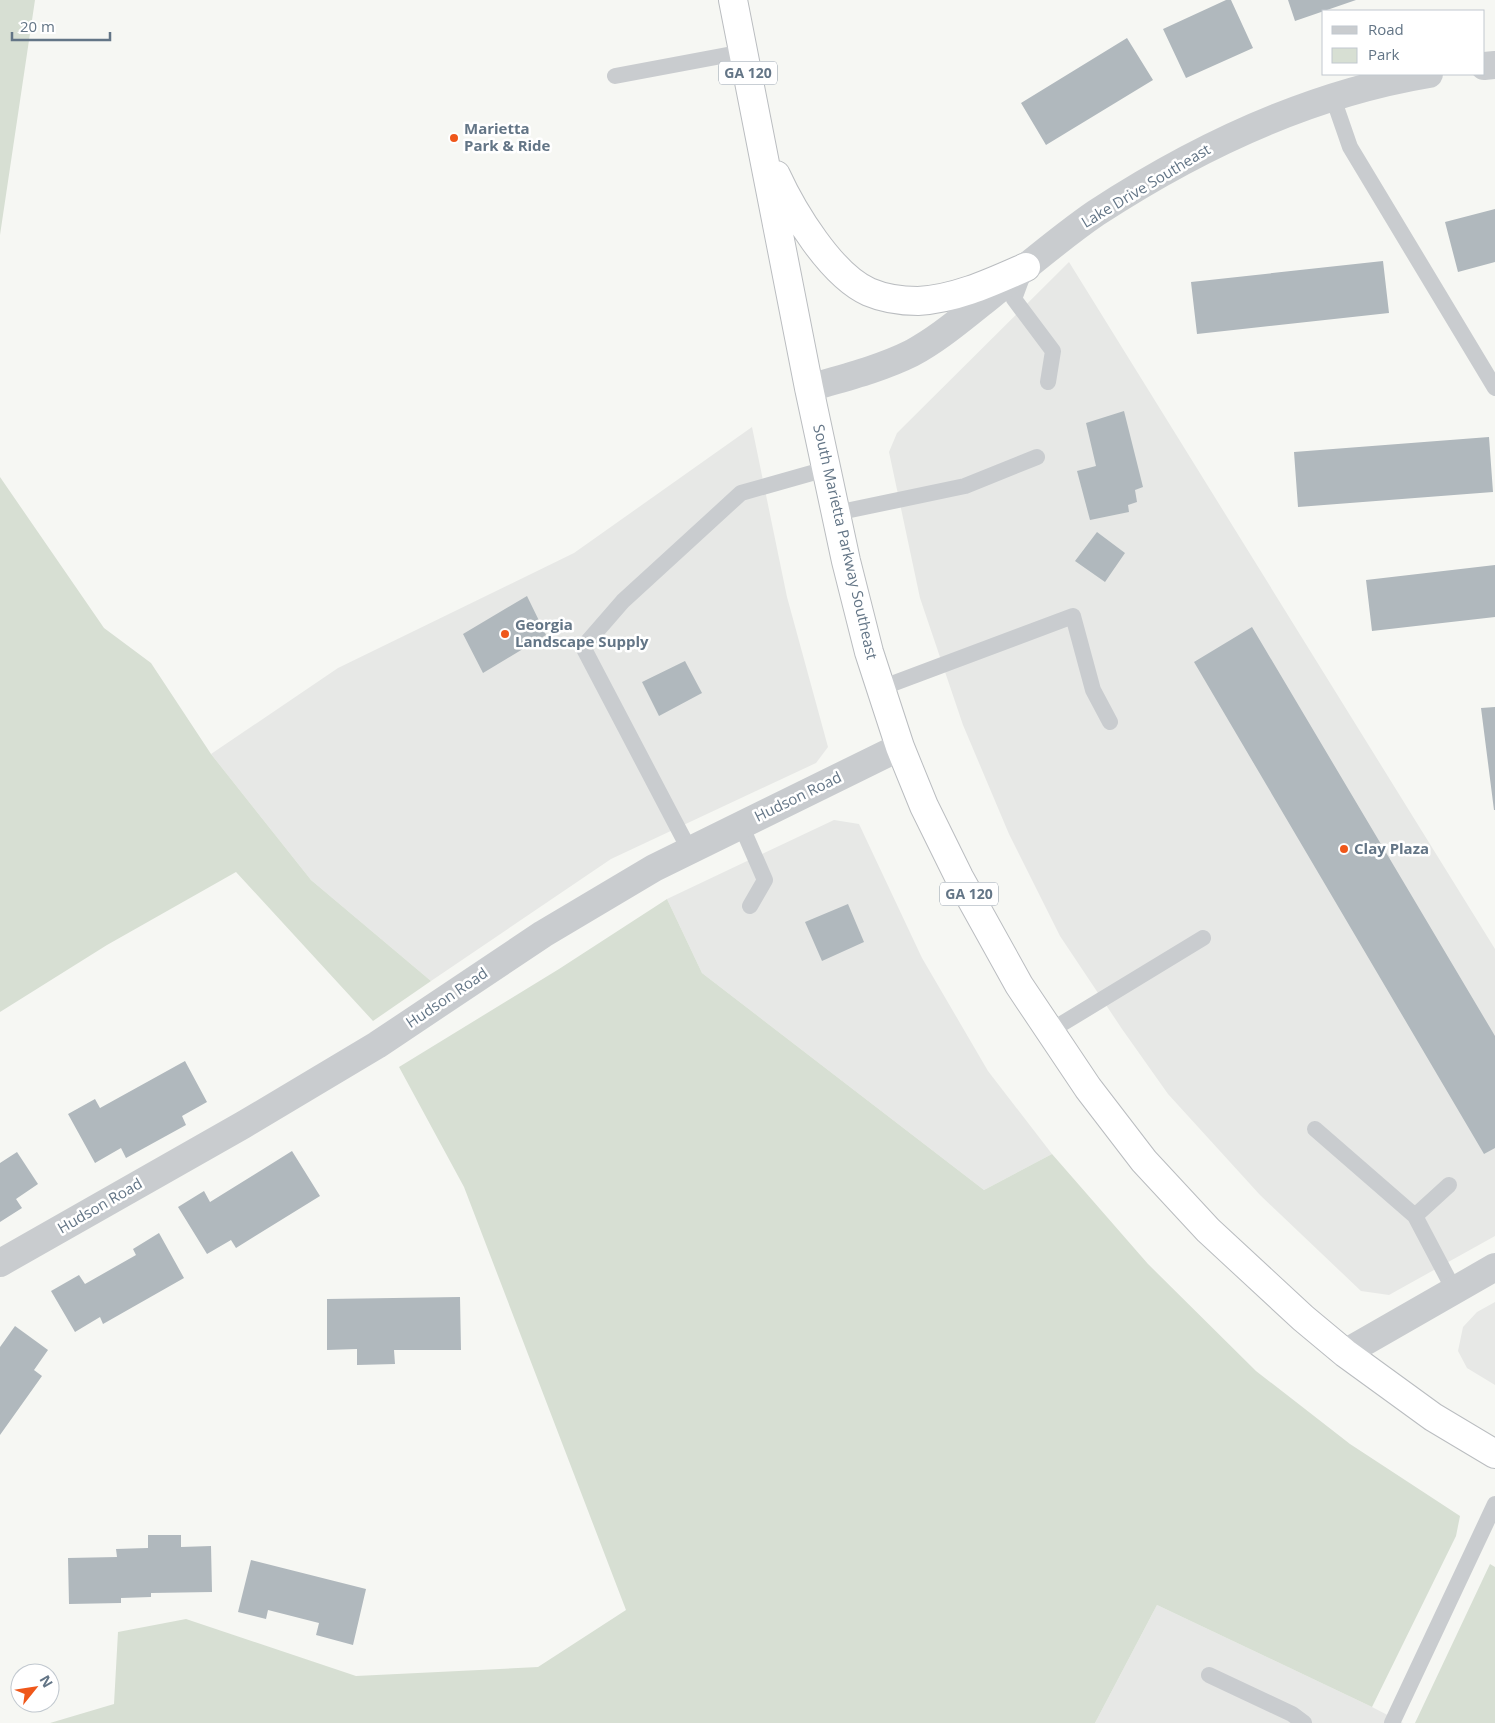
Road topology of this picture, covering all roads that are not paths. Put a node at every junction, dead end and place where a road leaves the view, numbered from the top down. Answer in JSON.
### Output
{"nodes":[{"id":1,"x":733,"y":0,"type":"edge"},
{"id":2,"x":743,"y":52,"type":"junction"},
{"id":3,"x":1422,"y":75,"type":"edge"},
{"id":4,"x":615,"y":76,"type":"dead end"},
{"id":5,"x":1333,"y":98,"type":"junction"},
{"id":6,"x":762,"y":146,"type":"junction"},
{"id":7,"x":1026,"y":267,"type":"junction"},
{"id":8,"x":1048,"y":382,"type":"dead end"},
{"id":9,"x":809,"y":388,"type":"junction"},
{"id":10,"x":1495,"y":388,"type":"edge"},
{"id":11,"x":1037,"y":457,"type":"dead end"},
{"id":12,"x":826,"y":469,"type":"junction"},
{"id":13,"x":836,"y":513,"type":"junction"},
{"id":14,"x":881,"y":688,"type":"junction"},
{"id":15,"x":1110,"y":722,"type":"dead end"},
{"id":16,"x":900,"y":747,"type":"junction"},
{"id":17,"x":741,"y":825,"type":"junction"},
{"id":18,"x":690,"y":851,"type":"junction"},
{"id":19,"x":750,"y":906,"type":"dead end"},
{"id":20,"x":1203,"y":938,"type":"dead end"},
{"id":21,"x":1050,"y":1031,"type":"junction"},
{"id":22,"x":1315,"y":1129,"type":"dead end"},
{"id":23,"x":1448,"y":1185,"type":"dead end"},
{"id":24,"x":1415,"y":1216,"type":"junction"},
{"id":25,"x":0,"y":1263,"type":"edge"},
{"id":26,"x":1495,"y":1267,"type":"edge"},
{"id":27,"x":1454,"y":1290,"type":"junction"},
{"id":28,"x":1345,"y":1353,"type":"junction"},
{"id":29,"x":1495,"y":1454,"type":"edge"},
{"id":30,"x":1495,"y":1504,"type":"edge"},
{"id":31,"x":1210,"y":1675,"type":"dead end"},
{"id":32,"x":1304,"y":1723,"type":"edge"},
{"id":33,"x":1392,"y":1723,"type":"edge"}],
"edges":[{"from":1,"to":2,"type":"highway","name":"South Marietta Parkway Southeast","number":"GA 120"},
{"from":2,"to":4,"type":"lane"},
{"from":2,"to":6,"type":"highway","name":"South Marietta Parkway Southeast","number":"GA 120"},
{"from":3,"to":5,"type":"street","name":"Lake Drive Southeast"},
{"from":5,"to":7,"type":"street","name":"Lake Drive Southeast"},
{"from":5,"to":10,"type":"lane"},
{"from":6,"to":7,"type":"highway"},
{"from":6,"to":9,"type":"highway","name":"South Marietta Parkway Southeast","number":"GA 120"},
{"from":7,"to":8,"type":"lane"},
{"from":7,"to":9,"type":"street","name":"Lake Drive Southeast"},
{"from":9,"to":12,"type":"highway","name":"South Marietta Parkway Southeast","number":"GA 120"},
{"from":11,"to":13,"type":"lane"},
{"from":12,"to":13,"type":"highway","name":"South Marietta Parkway Southeast","number":"GA 120"},
{"from":12,"to":18,"type":"lane"},
{"from":13,"to":14,"type":"highway","name":"South Marietta Parkway Southeast","number":"GA 120"},
{"from":14,"to":15,"type":"lane"},
{"from":14,"to":16,"type":"highway","name":"South Marietta Parkway Southeast","number":"GA 120"},
{"from":16,"to":17,"type":"street","name":"Hudson Road"},
{"from":16,"to":21,"type":"highway","name":"South Marietta Parkway Southeast","number":"GA 120"},
{"from":17,"to":18,"type":"street","name":"Hudson Road"},
{"from":17,"to":19,"type":"lane"},
{"from":18,"to":25,"type":"street","name":"Hudson Road"},
{"from":20,"to":21,"type":"lane"},
{"from":21,"to":28,"type":"highway","name":"South Marietta Parkway Southeast","number":"GA 120"},
{"from":22,"to":24,"type":"lane"},
{"from":23,"to":24,"type":"lane"},
{"from":24,"to":27,"type":"lane"},
{"from":26,"to":27,"type":"street"},
{"from":27,"to":28,"type":"street"},
{"from":28,"to":29,"type":"highway","name":"South Marietta Parkway Southeast","number":"GA 120"},
{"from":30,"to":33,"type":"lane"},
{"from":31,"to":32,"type":"lane"}]}
